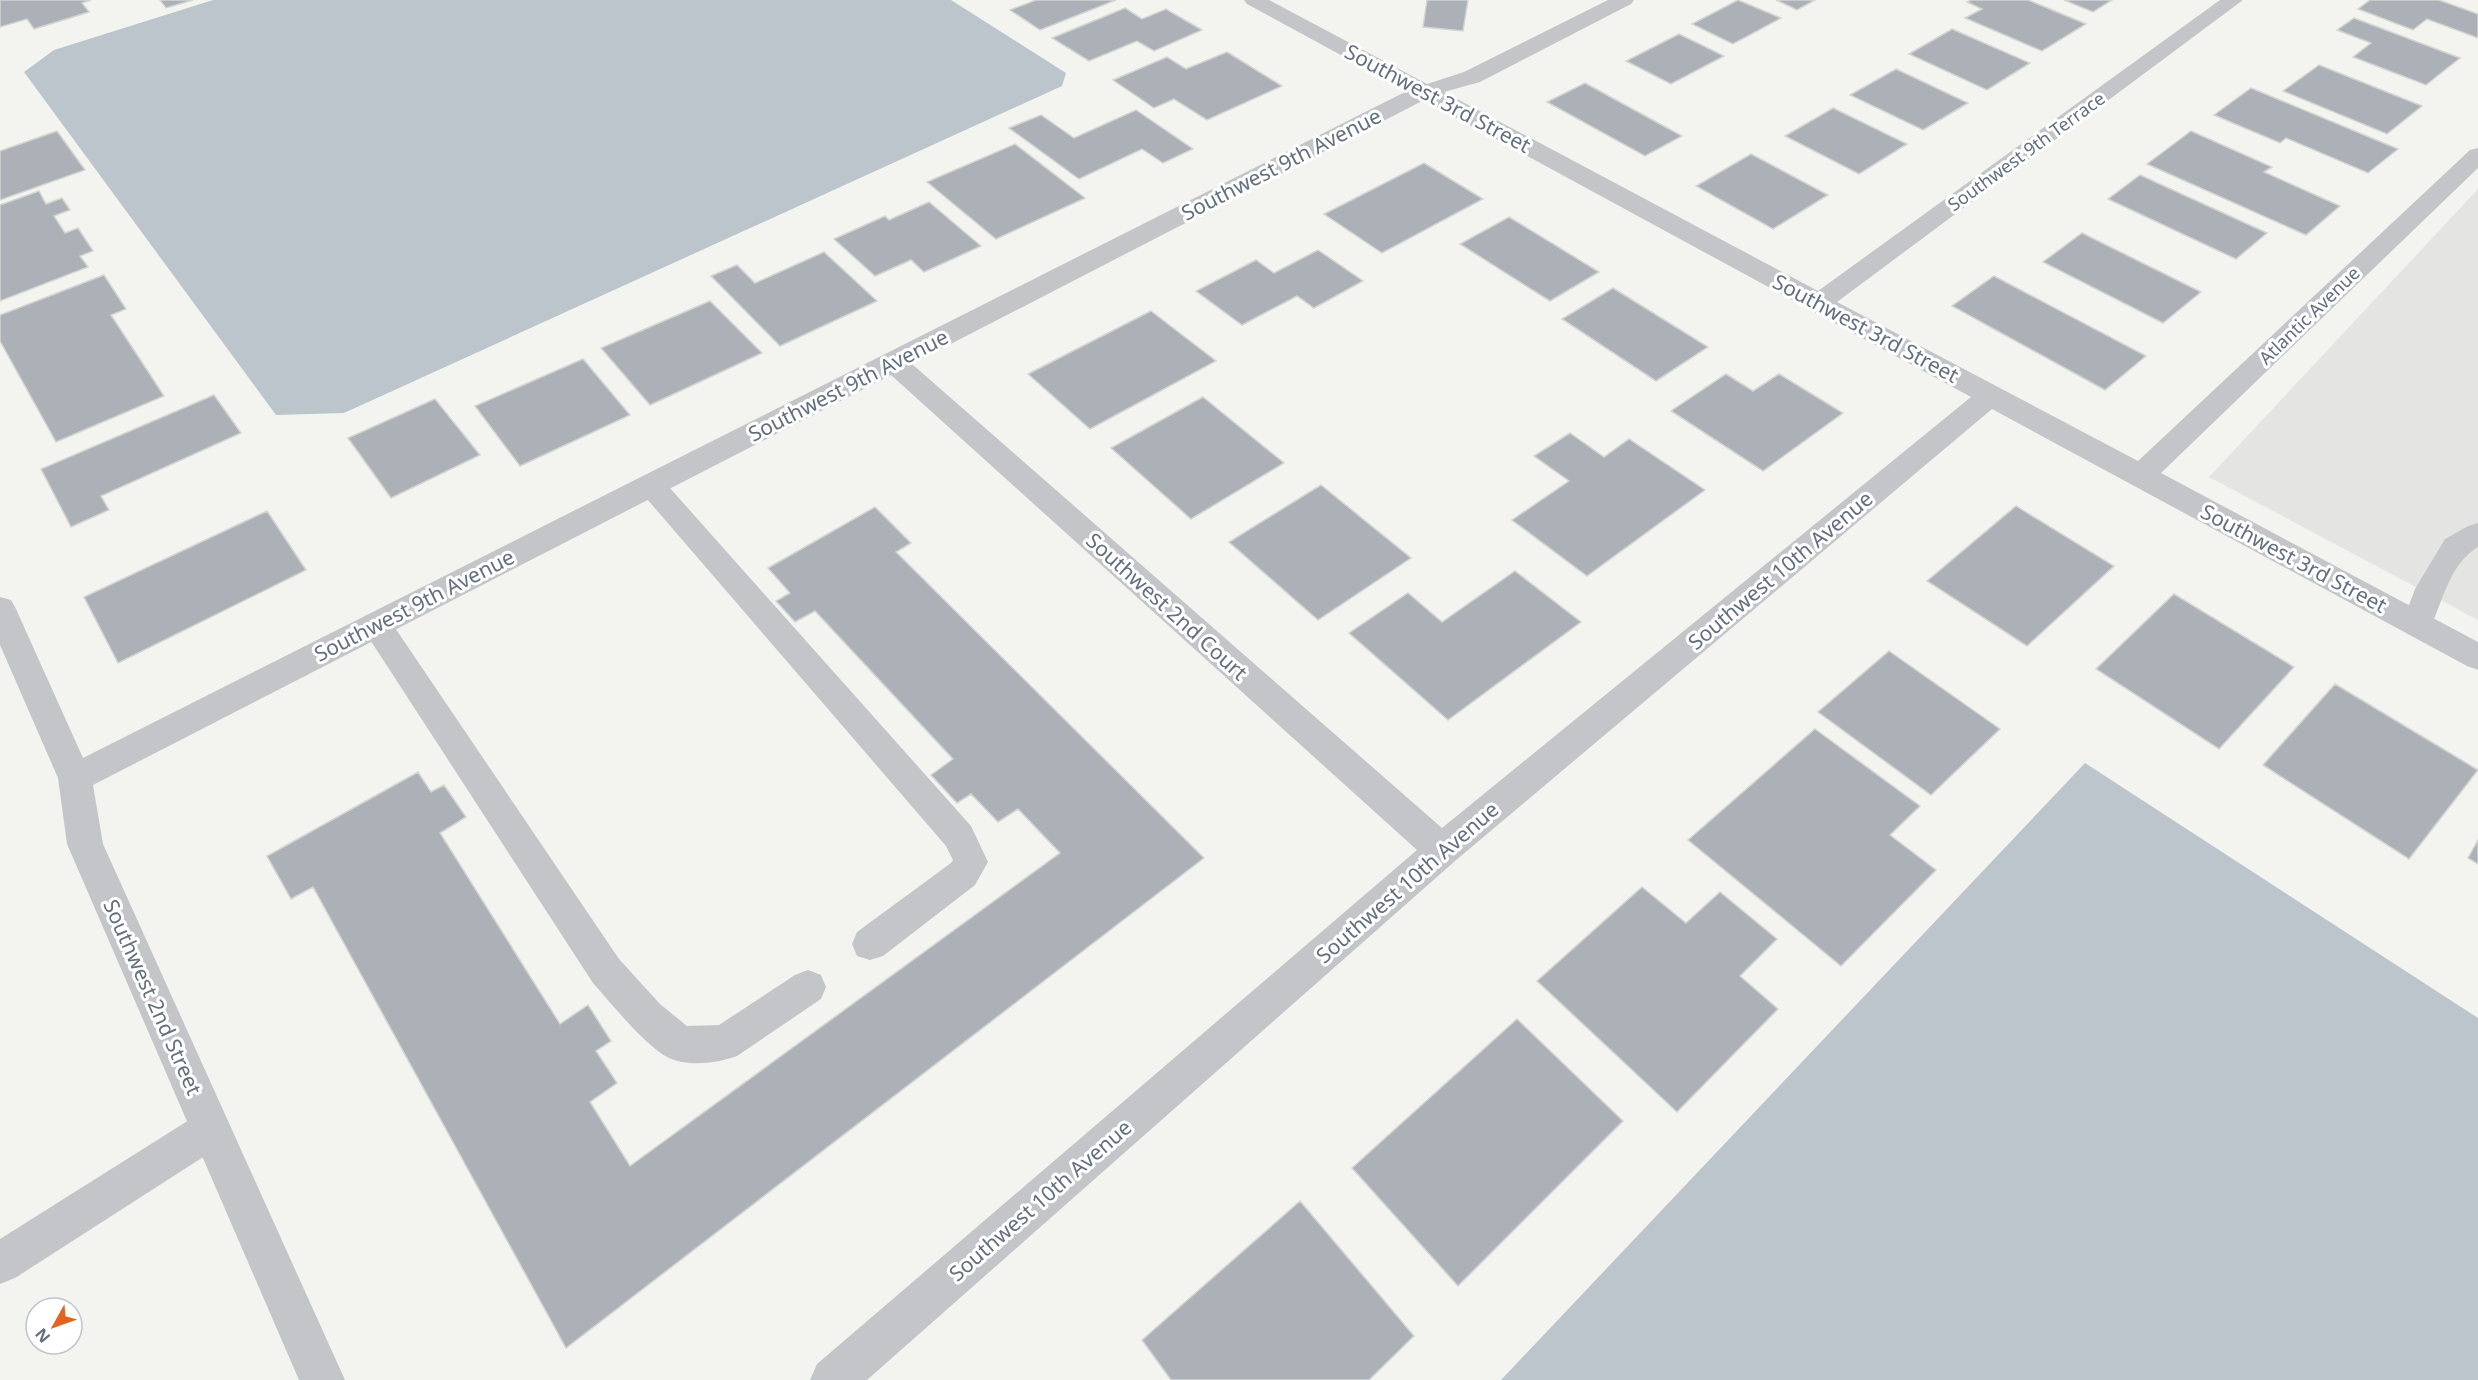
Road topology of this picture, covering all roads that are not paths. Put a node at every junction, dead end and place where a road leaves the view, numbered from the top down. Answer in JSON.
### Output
{"nodes":[{"id":1,"x":1254,"y":0,"type":"edge"},
{"id":2,"x":1624,"y":0,"type":"edge"},
{"id":3,"x":2233,"y":0,"type":"edge"},
{"id":4,"x":1425,"y":91,"type":"junction"},
{"id":5,"x":2478,"y":155,"type":"edge"},
{"id":6,"x":1820,"y":302,"type":"junction"},
{"id":7,"x":893,"y":362,"type":"junction"},
{"id":8,"x":1991,"y":395,"type":"junction"},
{"id":9,"x":2140,"y":476,"type":"junction"},
{"id":10,"x":651,"y":485,"type":"junction"},
{"id":11,"x":2478,"y":533,"type":"edge"},
{"id":12,"x":0,"y":609,"type":"edge"},
{"id":13,"x":376,"y":624,"type":"junction"},
{"id":14,"x":2417,"y":624,"type":"junction"},
{"id":15,"x":2478,"y":657,"type":"edge"},
{"id":16,"x":75,"y":778,"type":"junction"},
{"id":17,"x":1442,"y":850,"type":"junction"},
{"id":18,"x":870,"y":944,"type":"dead end"},
{"id":19,"x":807,"y":987,"type":"dead end"},
{"id":20,"x":211,"y":1129,"type":"junction"},
{"id":21,"x":0,"y":1263,"type":"edge"},
{"id":22,"x":322,"y":1380,"type":"edge"},
{"id":23,"x":833,"y":1380,"type":"edge"}],
"edges":[{"from":1,"to":4,"type":"street","name":"Southwest 3rd Street"},
{"from":2,"to":4,"type":"street","name":"Southwest 9th Avenue"},
{"from":3,"to":6,"type":"street","name":"Southwest 9th Terrace"},
{"from":4,"to":6,"type":"street","name":"Southwest 3rd Street"},
{"from":4,"to":7,"type":"street","name":"Southwest 9th Avenue"},
{"from":5,"to":9,"type":"street","name":"Atlantic Avenue"},
{"from":6,"to":8,"type":"street","name":"Southwest 3rd Street"},
{"from":7,"to":10,"type":"street","name":"Southwest 9th Avenue"},
{"from":7,"to":17,"type":"street","name":"Southwest 2nd Court"},
{"from":8,"to":9,"type":"street","name":"Southwest 3rd Street"},
{"from":8,"to":17,"type":"street","name":"Southwest 10th Avenue"},
{"from":9,"to":14,"type":"street","name":"Southwest 3rd Street"},
{"from":10,"to":13,"type":"street","name":"Southwest 9th Avenue"},
{"from":10,"to":18,"type":"lane"},
{"from":11,"to":14,"type":"lane"},
{"from":12,"to":16,"type":"street","name":"Southwest 2nd Street"},
{"from":13,"to":16,"type":"street","name":"Southwest 9th Avenue"},
{"from":13,"to":19,"type":"lane"},
{"from":14,"to":15,"type":"street","name":"Southwest 3rd Street"},
{"from":16,"to":20,"type":"street","name":"Southwest 2nd Street"},
{"from":17,"to":23,"type":"street","name":"Southwest 10th Avenue"},
{"from":20,"to":21,"type":"lane"},
{"from":20,"to":22,"type":"street","name":"Southwest 2nd Street"}]}
